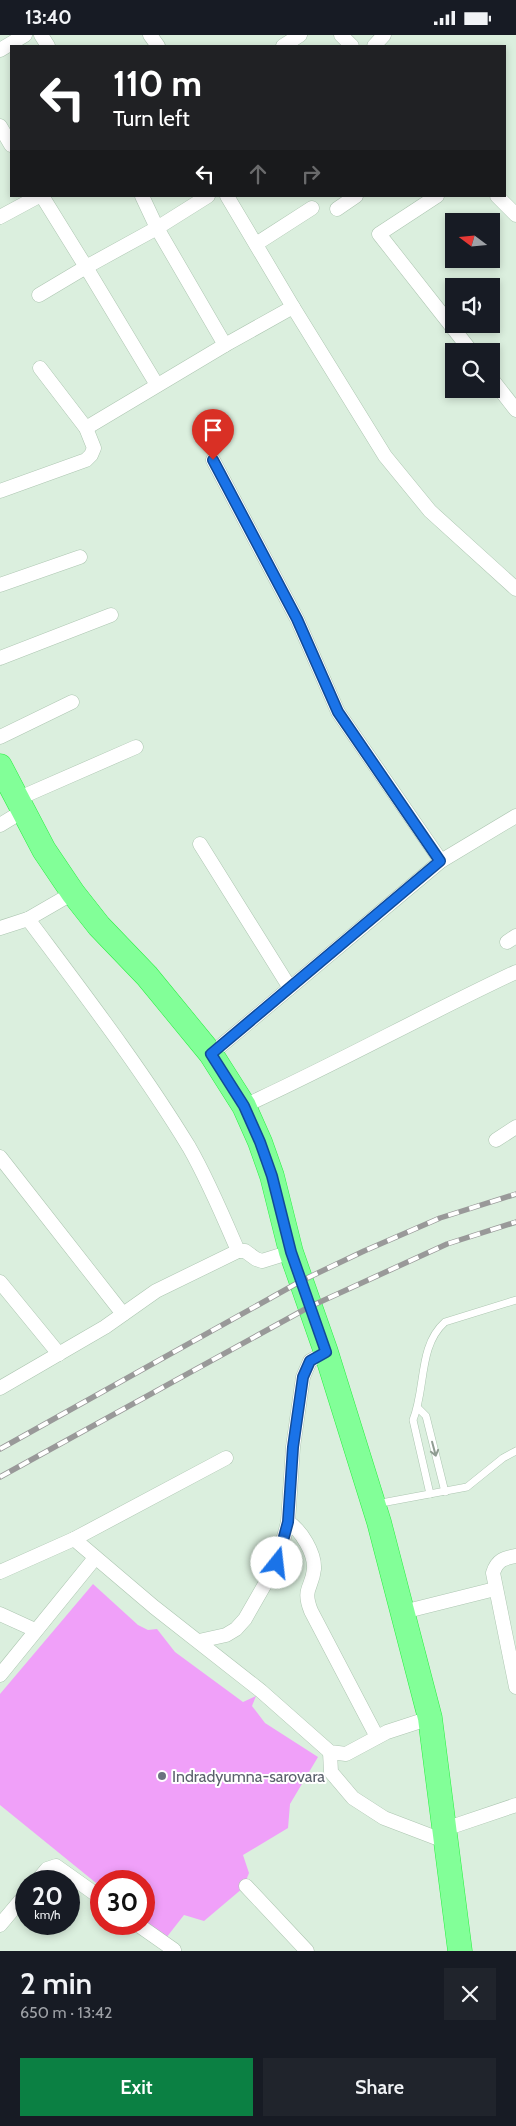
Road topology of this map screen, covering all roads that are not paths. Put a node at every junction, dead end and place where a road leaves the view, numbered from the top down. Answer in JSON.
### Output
{"nodes":[{"id":1,"x":25,"y":35,"type":"edge"},
{"id":2,"x":300,"y":35,"type":"edge"},
{"id":3,"x":341,"y":35,"type":"edge"},
{"id":4,"x":384,"y":35,"type":"edge"},
{"id":5,"x":285,"y":45,"type":"edge"},
{"id":6,"x":351,"y":45,"type":"edge"},
{"id":7,"x":375,"y":45,"type":"edge"},
{"id":8,"x":0,"y":50,"type":"edge"},
{"id":9,"x":0,"y":126,"type":"edge"},
{"id":10,"x":10,"y":143,"type":"edge"},
{"id":11,"x":38,"y":197,"type":"edge"},
{"id":12,"x":41,"y":197,"type":"edge"},
{"id":13,"x":142,"y":197,"type":"edge"},
{"id":14,"x":206,"y":197,"type":"edge"},
{"id":15,"x":229,"y":197,"type":"edge"},
{"id":16,"x":355,"y":197,"type":"edge"},
{"id":17,"x":435,"y":197,"type":"edge"},
{"id":18,"x":498,"y":197,"type":"edge"},
{"id":19,"x":312,"y":208,"type":"dead end"},
{"id":20,"x":338,"y":209,"type":"dead end"},
{"id":21,"x":516,"y":215,"type":"edge"},
{"id":22,"x":0,"y":217,"type":"edge"},
{"id":23,"x":157,"y":228,"type":"junction"},
{"id":24,"x":256,"y":244,"type":"junction"},
{"id":25,"x":86,"y":267,"type":"junction"},
{"id":26,"x":39,"y":295,"type":"dead end"},
{"id":27,"x":293,"y":307,"type":"junction"},
{"id":28,"x":465,"y":343,"type":"edge"},
{"id":29,"x":225,"y":345,"type":"junction"},
{"id":30,"x":40,"y":368,"type":"dead end"},
{"id":31,"x":157,"y":385,"type":"junction"},
{"id":32,"x":500,"y":390,"type":"edge"},
{"id":33,"x":516,"y":410,"type":"edge"},
{"id":34,"x":86,"y":429,"type":"junction"},
{"id":35,"x":213,"y":460,"type":"dead end"},
{"id":36,"x":0,"y":491,"type":"edge"},
{"id":37,"x":80,"y":557,"type":"dead end"},
{"id":38,"x":0,"y":585,"type":"edge"},
{"id":39,"x":516,"y":589,"type":"edge"},
{"id":40,"x":111,"y":615,"type":"dead end"},
{"id":41,"x":0,"y":658,"type":"edge"},
{"id":42,"x":72,"y":702,"type":"dead end"},
{"id":43,"x":0,"y":737,"type":"edge"},
{"id":44,"x":136,"y":747,"type":"dead end"},
{"id":45,"x":0,"y":766,"type":"edge"},
{"id":46,"x":20,"y":805,"type":"junction"},
{"id":47,"x":516,"y":816,"type":"edge"},
{"id":48,"x":0,"y":825,"type":"edge"},
{"id":49,"x":200,"y":844,"type":"dead end"},
{"id":50,"x":440,"y":861,"type":"junction"},
{"id":51,"x":72,"y":893,"type":"junction"},
{"id":52,"x":28,"y":919,"type":"junction"},
{"id":53,"x":0,"y":928,"type":"edge"},
{"id":54,"x":516,"y":972,"type":"edge"},
{"id":55,"x":290,"y":988,"type":"junction"},
{"id":56,"x":211,"y":1054,"type":"junction"},
{"id":57,"x":244,"y":1106,"type":"junction"},
{"id":58,"x":516,"y":1127,"type":"edge"},
{"id":59,"x":496,"y":1140,"type":"dead end"},
{"id":60,"x":0,"y":1157,"type":"edge"},
{"id":61,"x":238,"y":1251,"type":"junction"},
{"id":62,"x":291,"y":1252,"type":"junction"},
{"id":63,"x":0,"y":1282,"type":"edge"},
{"id":64,"x":516,"y":1300,"type":"edge"},
{"id":65,"x":123,"y":1314,"type":"junction"},
{"id":66,"x":326,"y":1352,"type":"junction"},
{"id":67,"x":58,"y":1354,"type":"junction"},
{"id":68,"x":0,"y":1389,"type":"edge"},
{"id":69,"x":418,"y":1408,"type":"junction"},
{"id":70,"x":516,"y":1451,"type":"edge"},
{"id":71,"x":226,"y":1458,"type":"dead end"},
{"id":72,"x":446,"y":1492,"type":"junction"},
{"id":73,"x":430,"y":1494,"type":"junction"},
{"id":74,"x":374,"y":1504,"type":"junction"},
{"id":75,"x":288,"y":1522,"type":"junction"},
{"id":76,"x":74,"y":1539,"type":"junction"},
{"id":77,"x":516,"y":1556,"type":"edge"},
{"id":78,"x":95,"y":1558,"type":"junction"},
{"id":79,"x":0,"y":1572,"type":"edge"},
{"id":80,"x":495,"y":1589,"type":"junction"},
{"id":81,"x":402,"y":1612,"type":"junction"},
{"id":82,"x":0,"y":1614,"type":"edge"},
{"id":83,"x":35,"y":1630,"type":"junction"},
{"id":84,"x":511,"y":1637,"type":"edge"},
{"id":85,"x":199,"y":1641,"type":"junction"},
{"id":86,"x":0,"y":1675,"type":"edge"},
{"id":87,"x":516,"y":1687,"type":"edge"},
{"id":88,"x":430,"y":1718,"type":"junction"},
{"id":89,"x":377,"y":1737,"type":"junction"},
{"id":90,"x":330,"y":1752,"type":"junction"},
{"id":91,"x":516,"y":1805,"type":"edge"},
{"id":92,"x":446,"y":1836,"type":"junction"},
{"id":93,"x":46,"y":1870,"type":"edge"},
{"id":94,"x":62,"y":1870,"type":"edge"},
{"id":95,"x":246,"y":1887,"type":"dead end"},
{"id":96,"x":15,"y":1907,"type":"edge"},
{"id":97,"x":0,"y":1925,"type":"edge"},
{"id":98,"x":153,"y":1935,"type":"edge"},
{"id":99,"x":174,"y":1950,"type":"edge"},
{"id":100,"x":307,"y":1951,"type":"edge"},
{"id":101,"x":460,"y":1951,"type":"edge"}],
"edges":[{"from":1,"to":8,"type":"street"},
{"from":2,"to":5,"type":"street"},
{"from":3,"to":6,"type":"street"},
{"from":4,"to":7,"type":"street"},
{"from":9,"to":10,"type":"street"},
{"from":11,"to":22,"type":"street"},
{"from":12,"to":25,"type":"street"},
{"from":13,"to":23,"type":"street"},
{"from":14,"to":23,"type":"street"},
{"from":15,"to":24,"type":"street"},
{"from":16,"to":20,"type":"street"},
{"from":17,"to":28,"type":"street"},
{"from":18,"to":21,"type":"street"},
{"from":19,"to":24,"type":"street"},
{"from":23,"to":25,"type":"street"},
{"from":23,"to":29,"type":"street"},
{"from":24,"to":27,"type":"street"},
{"from":25,"to":26,"type":"street"},
{"from":25,"to":31,"type":"street"},
{"from":27,"to":29,"type":"street"},
{"from":27,"to":39,"type":"street"},
{"from":29,"to":31,"type":"street"},
{"from":30,"to":34,"type":"street"},
{"from":31,"to":34,"type":"street"},
{"from":32,"to":33,"type":"street"},
{"from":34,"to":36,"type":"street"},
{"from":35,"to":50,"type":"street"},
{"from":37,"to":38,"type":"street"},
{"from":40,"to":41,"type":"street"},
{"from":42,"to":43,"type":"street"},
{"from":44,"to":46,"type":"street"},
{"from":45,"to":46,"type":"highway"},
{"from":46,"to":48,"type":"street"},
{"from":46,"to":51,"type":"highway"},
{"from":47,"to":50,"type":"street"},
{"from":49,"to":55,"type":"street"},
{"from":50,"to":55,"type":"street"},
{"from":51,"to":52,"type":"street"},
{"from":51,"to":56,"type":"highway"},
{"from":52,"to":53,"type":"street"},
{"from":52,"to":61,"type":"street"},
{"from":54,"to":57,"type":"street"},
{"from":55,"to":56,"type":"street"},
{"from":56,"to":57,"type":"highway"},
{"from":57,"to":62,"type":"highway"},
{"from":58,"to":59,"type":"street"},
{"from":60,"to":65,"type":"street"},
{"from":61,"to":62,"type":"street"},
{"from":61,"to":65,"type":"street"},
{"from":62,"to":66,"type":"highway"},
{"from":63,"to":67,"type":"street"},
{"from":64,"to":69,"type":"lane"},
{"from":65,"to":67,"type":"street"},
{"from":66,"to":74,"type":"highway"},
{"from":66,"to":75,"type":"street"},
{"from":67,"to":68,"type":"street"},
{"from":69,"to":72,"type":"lane","one_way":true},
{"from":69,"to":73,"type":"lane"},
{"from":70,"to":72,"type":"lane"},
{"from":71,"to":76,"type":"street"},
{"from":72,"to":73,"type":"lane"},
{"from":73,"to":74,"type":"lane"},
{"from":74,"to":81,"type":"highway"},
{"from":75,"to":85,"type":"street"},
{"from":75,"to":89,"type":"street"},
{"from":76,"to":78,"type":"street"},
{"from":76,"to":79,"type":"street"},
{"from":77,"to":80,"type":"street"},
{"from":78,"to":83,"type":"street"},
{"from":78,"to":85,"type":"street"},
{"from":80,"to":81,"type":"street"},
{"from":80,"to":84,"type":"street"},
{"from":81,"to":88,"type":"highway"},
{"from":82,"to":83,"type":"street"},
{"from":83,"to":86,"type":"street"},
{"from":84,"to":87,"type":"street"},
{"from":85,"to":90,"type":"street"},
{"from":88,"to":89,"type":"street"},
{"from":88,"to":92,"type":"highway"},
{"from":89,"to":90,"type":"street"},
{"from":90,"to":92,"type":"street"},
{"from":91,"to":92,"type":"street"},
{"from":92,"to":101,"type":"highway"},
{"from":93,"to":94,"type":"street"},
{"from":95,"to":100,"type":"street"},
{"from":96,"to":97,"type":"street"},
{"from":98,"to":99,"type":"street"}]}
